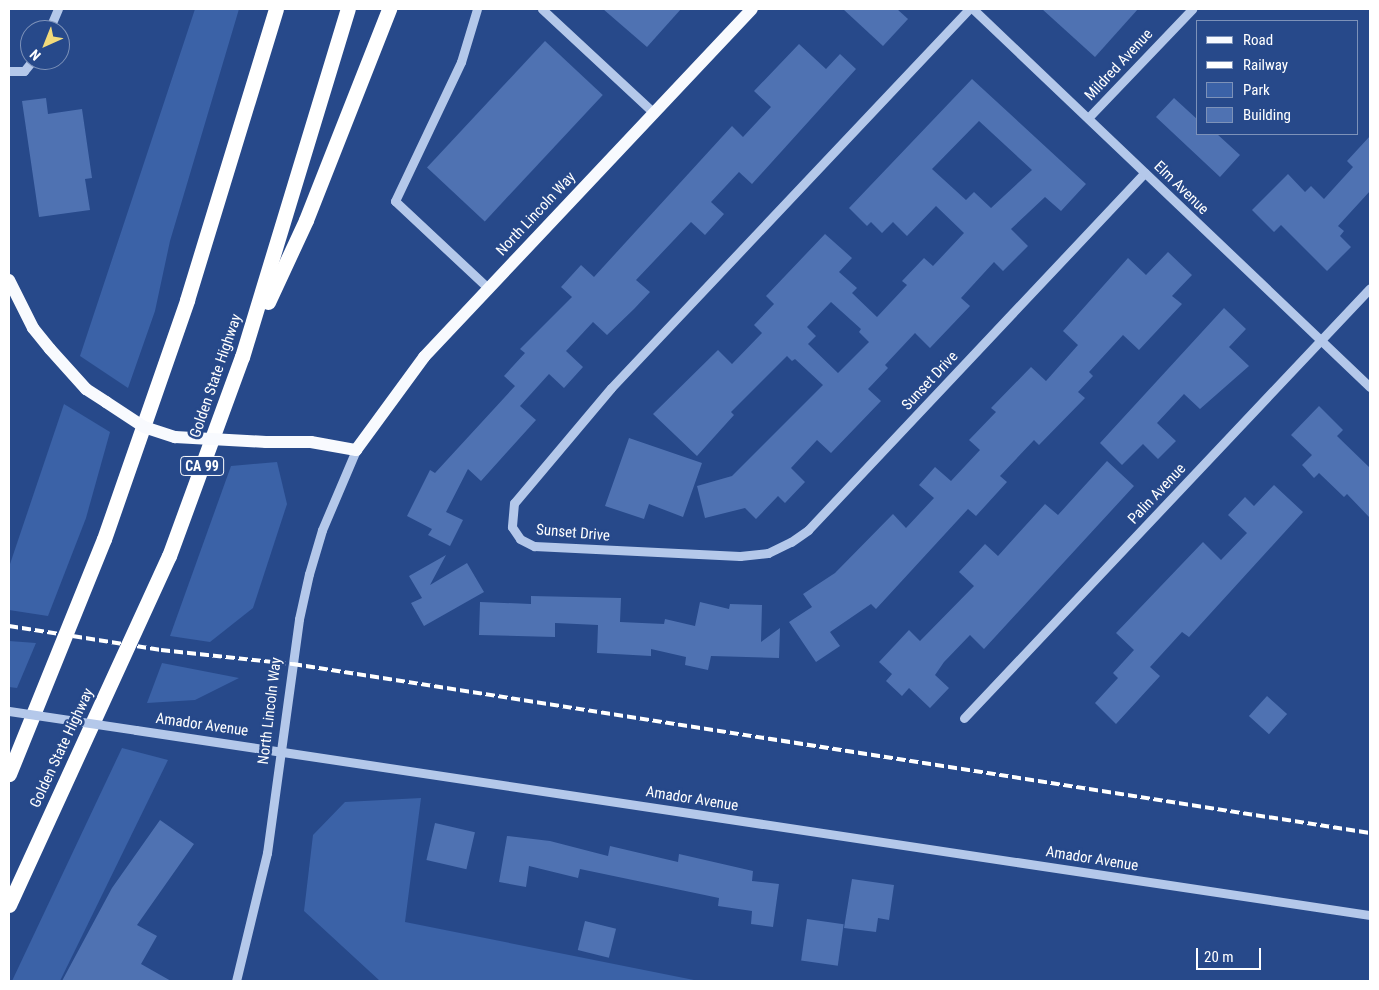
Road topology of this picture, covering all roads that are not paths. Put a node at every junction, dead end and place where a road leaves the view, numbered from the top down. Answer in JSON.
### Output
{"nodes":[{"id":1,"x":276,"y":9,"type":"edge"},
{"id":2,"x":348,"y":9,"type":"edge"},
{"id":3,"x":389,"y":9,"type":"edge"},
{"id":4,"x":477,"y":9,"type":"edge"},
{"id":5,"x":542,"y":9,"type":"edge"},
{"id":6,"x":752,"y":9,"type":"edge"},
{"id":7,"x":971,"y":9,"type":"edge"},
{"id":8,"x":1192,"y":9,"type":"edge"},
{"id":9,"x":24,"y":70,"type":"edge"},
{"id":10,"x":9,"y":71,"type":"edge"},
{"id":11,"x":654,"y":113,"type":"junction"},
{"id":12,"x":1088,"y":118,"type":"junction"},
{"id":13,"x":1145,"y":173,"type":"junction"},
{"id":14,"x":9,"y":280,"type":"edge"},
{"id":15,"x":488,"y":288,"type":"junction"},
{"id":16,"x":1370,"y":288,"type":"edge"},
{"id":17,"x":1321,"y":340,"type":"junction"},
{"id":18,"x":242,"y":358,"type":"junction"},
{"id":19,"x":1370,"y":387,"type":"edge"},
{"id":20,"x":356,"y":450,"type":"junction"},
{"id":21,"x":9,"y":711,"type":"edge"},
{"id":22,"x":964,"y":718,"type":"dead end"},
{"id":23,"x":282,"y":751,"type":"junction"},
{"id":24,"x":9,"y":774,"type":"edge"},
{"id":25,"x":9,"y":906,"type":"edge"},
{"id":26,"x":1370,"y":915,"type":"edge"},
{"id":27,"x":236,"y":981,"type":"edge"}],
"edges":[{"from":1,"to":24,"type":"highway"},
{"from":2,"to":18,"type":"highway","name":"Golden State Highway","number":"CA 99"},
{"from":3,"to":18,"type":"highway"},
{"from":4,"to":15,"type":"street"},
{"from":5,"to":11,"type":"street"},
{"from":6,"to":11,"type":"main road","name":"North Lincoln Way"},
{"from":7,"to":12,"type":"street","name":"Elm Avenue"},
{"from":7,"to":13,"type":"street","name":"Sunset Drive"},
{"from":8,"to":12,"type":"street","name":"Mildred Avenue"},
{"from":9,"to":10,"type":"street"},
{"from":11,"to":15,"type":"main road","name":"North Lincoln Way"},
{"from":12,"to":13,"type":"street","name":"Elm Avenue"},
{"from":13,"to":17,"type":"street","name":"Elm Avenue"},
{"from":14,"to":20,"type":"main road","bridge":true},
{"from":15,"to":20,"type":"main road","name":"North Lincoln Way"},
{"from":16,"to":17,"type":"street","name":"Palin Avenue"},
{"from":17,"to":19,"type":"street","name":"Elm Avenue"},
{"from":17,"to":22,"type":"street","name":"Palin Avenue"},
{"from":18,"to":25,"type":"highway","name":"Golden State Highway","number":"CA 99"},
{"from":20,"to":23,"type":"street","name":"North Lincoln Way"},
{"from":21,"to":23,"type":"street","name":"Amador Avenue","bridge":true},
{"from":23,"to":26,"type":"street","name":"Amador Avenue"},
{"from":23,"to":27,"type":"street","name":"North Lincoln Way"}]}
